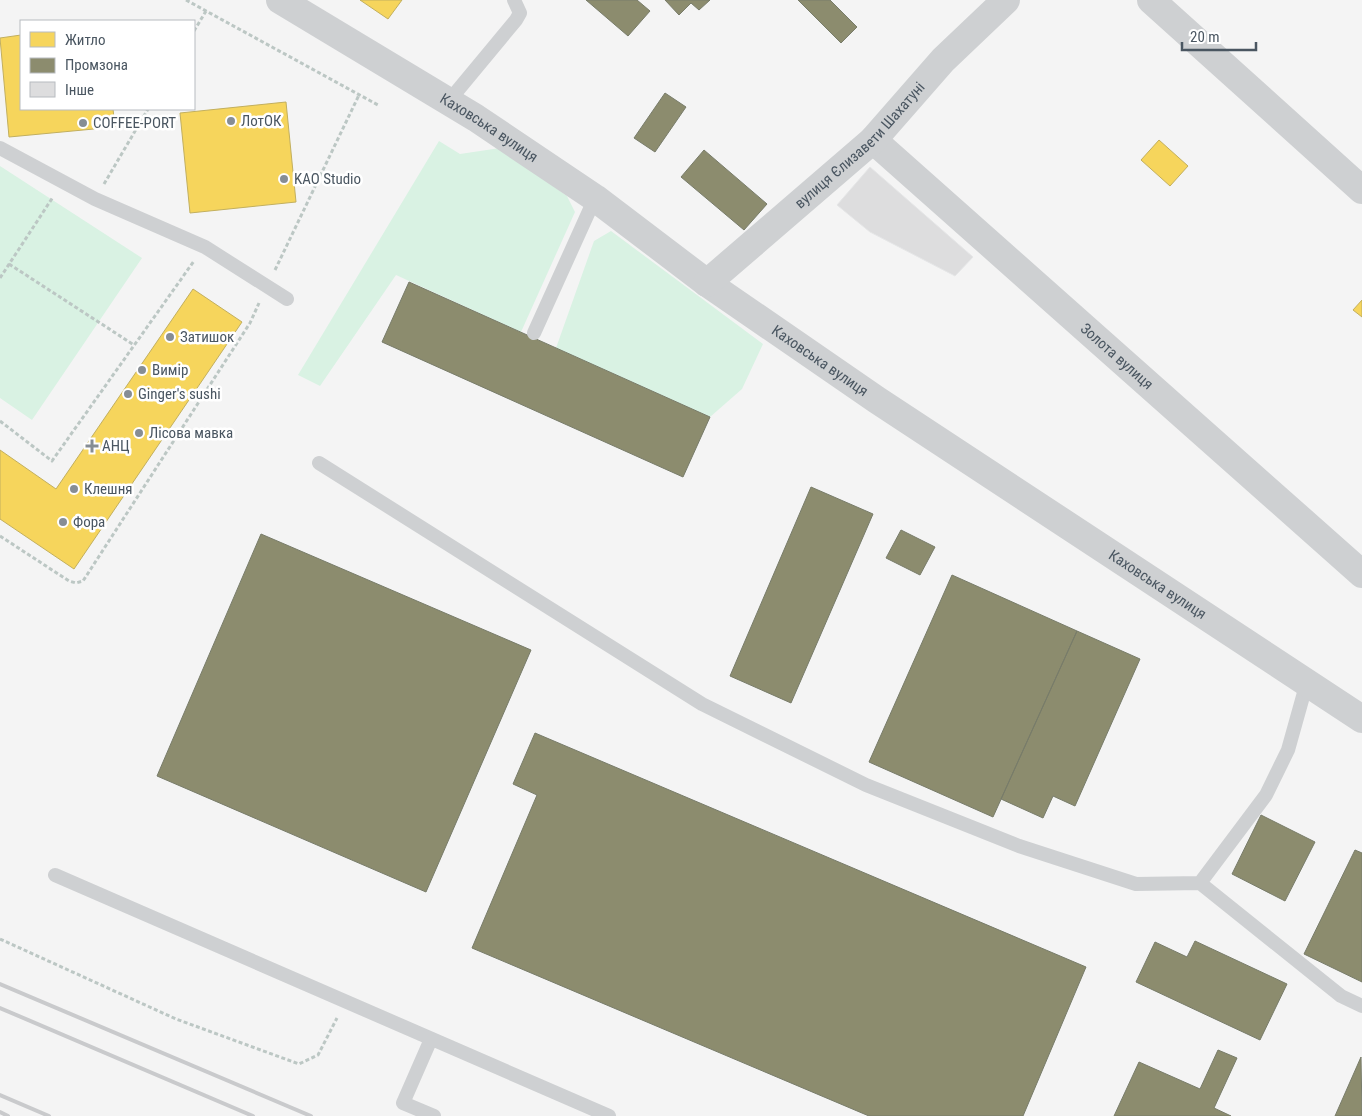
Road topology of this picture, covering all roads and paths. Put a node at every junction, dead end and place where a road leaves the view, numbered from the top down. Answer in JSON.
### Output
{"nodes":[{"id":1,"x":186,"y":0,"type":"edge"},
{"id":2,"x":280,"y":0,"type":"edge"},
{"id":3,"x":514,"y":0,"type":"edge"},
{"id":4,"x":1006,"y":0,"type":"edge"},
{"id":5,"x":1151,"y":0,"type":"edge"},
{"id":6,"x":206,"y":11,"type":"junction"},
{"id":7,"x":195,"y":29,"type":"edge"},
{"id":8,"x":359,"y":95,"type":"junction"},
{"id":9,"x":448,"y":102,"type":"junction"},
{"id":10,"x":378,"y":105,"type":"dead end"},
{"id":11,"x":147,"y":110,"type":"edge"},
{"id":12,"x":873,"y":140,"type":"junction"},
{"id":13,"x":0,"y":148,"type":"edge"},
{"id":14,"x":62,"y":181,"type":"junction"},
{"id":15,"x":1362,"y":190,"type":"edge"},
{"id":16,"x":595,"y":198,"type":"junction"},
{"id":17,"x":95,"y":199,"type":"junction"},
{"id":18,"x":205,"y":247,"type":"junction"},
{"id":19,"x":9,"y":264,"type":"junction"},
{"id":20,"x":0,"y":278,"type":"edge"},
{"id":21,"x":707,"y":283,"type":"junction"},
{"id":22,"x":267,"y":285,"type":"junction"},
{"id":23,"x":288,"y":299,"type":"dead end"},
{"id":24,"x":534,"y":333,"type":"dead end"},
{"id":25,"x":134,"y":345,"type":"junction"},
{"id":26,"x":0,"y":421,"type":"edge"},
{"id":27,"x":319,"y":463,"type":"dead end"},
{"id":28,"x":0,"y":536,"type":"edge"},
{"id":29,"x":1362,"y":574,"type":"edge"},
{"id":30,"x":1307,"y":682,"type":"junction"},
{"id":31,"x":1362,"y":719,"type":"edge"},
{"id":32,"x":55,"y":874,"type":"dead end"},
{"id":33,"x":1200,"y":883,"type":"junction"},
{"id":34,"x":0,"y":939,"type":"edge"},
{"id":35,"x":345,"y":1002,"type":"junction"},
{"id":36,"x":1362,"y":1006,"type":"edge"},
{"id":37,"x":431,"y":1039,"type":"junction"},
{"id":38,"x":434,"y":1116,"type":"edge"},
{"id":39,"x":610,"y":1116,"type":"edge"}],
"edges":[{"from":1,"to":6,"type":"path"},
{"from":2,"to":9,"type":"street","name":"Каховська вулиця"},
{"from":3,"to":9,"type":"lane"},
{"from":4,"to":12,"type":"street","name":"вулиця Єлизавети Шахатуні"},
{"from":5,"to":15,"type":"street"},
{"from":6,"to":7,"type":"path"},
{"from":6,"to":8,"type":"path"},
{"from":8,"to":10,"type":"path"},
{"from":8,"to":22,"type":"path"},
{"from":9,"to":16,"type":"street","name":"Каховська вулиця"},
{"from":11,"to":17,"type":"path"},
{"from":12,"to":21,"type":"street","name":"вулиця Єлизавети Шахатуні"},
{"from":12,"to":29,"type":"street","name":"Золота вулиця"},
{"from":13,"to":14,"type":"lane"},
{"from":14,"to":17,"type":"lane"},
{"from":14,"to":19,"type":"path"},
{"from":16,"to":21,"type":"street","name":"Каховська вулиця"},
{"from":16,"to":24,"type":"lane"},
{"from":17,"to":18,"type":"lane"},
{"from":18,"to":22,"type":"lane"},
{"from":18,"to":25,"type":"path"},
{"from":19,"to":20,"type":"path"},
{"from":19,"to":25,"type":"path"},
{"from":21,"to":30,"type":"street","name":"Каховська вулиця"},
{"from":22,"to":23,"type":"lane"},
{"from":22,"to":28,"type":"path"},
{"from":25,"to":26,"type":"path"},
{"from":27,"to":33,"type":"lane"},
{"from":30,"to":31,"type":"street","name":"Каховська вулиця"},
{"from":30,"to":33,"type":"lane"},
{"from":32,"to":35,"type":"lane"},
{"from":33,"to":36,"type":"lane"},
{"from":34,"to":35,"type":"path"},
{"from":35,"to":37,"type":"lane"},
{"from":37,"to":38,"type":"lane"},
{"from":37,"to":39,"type":"lane"}]}
